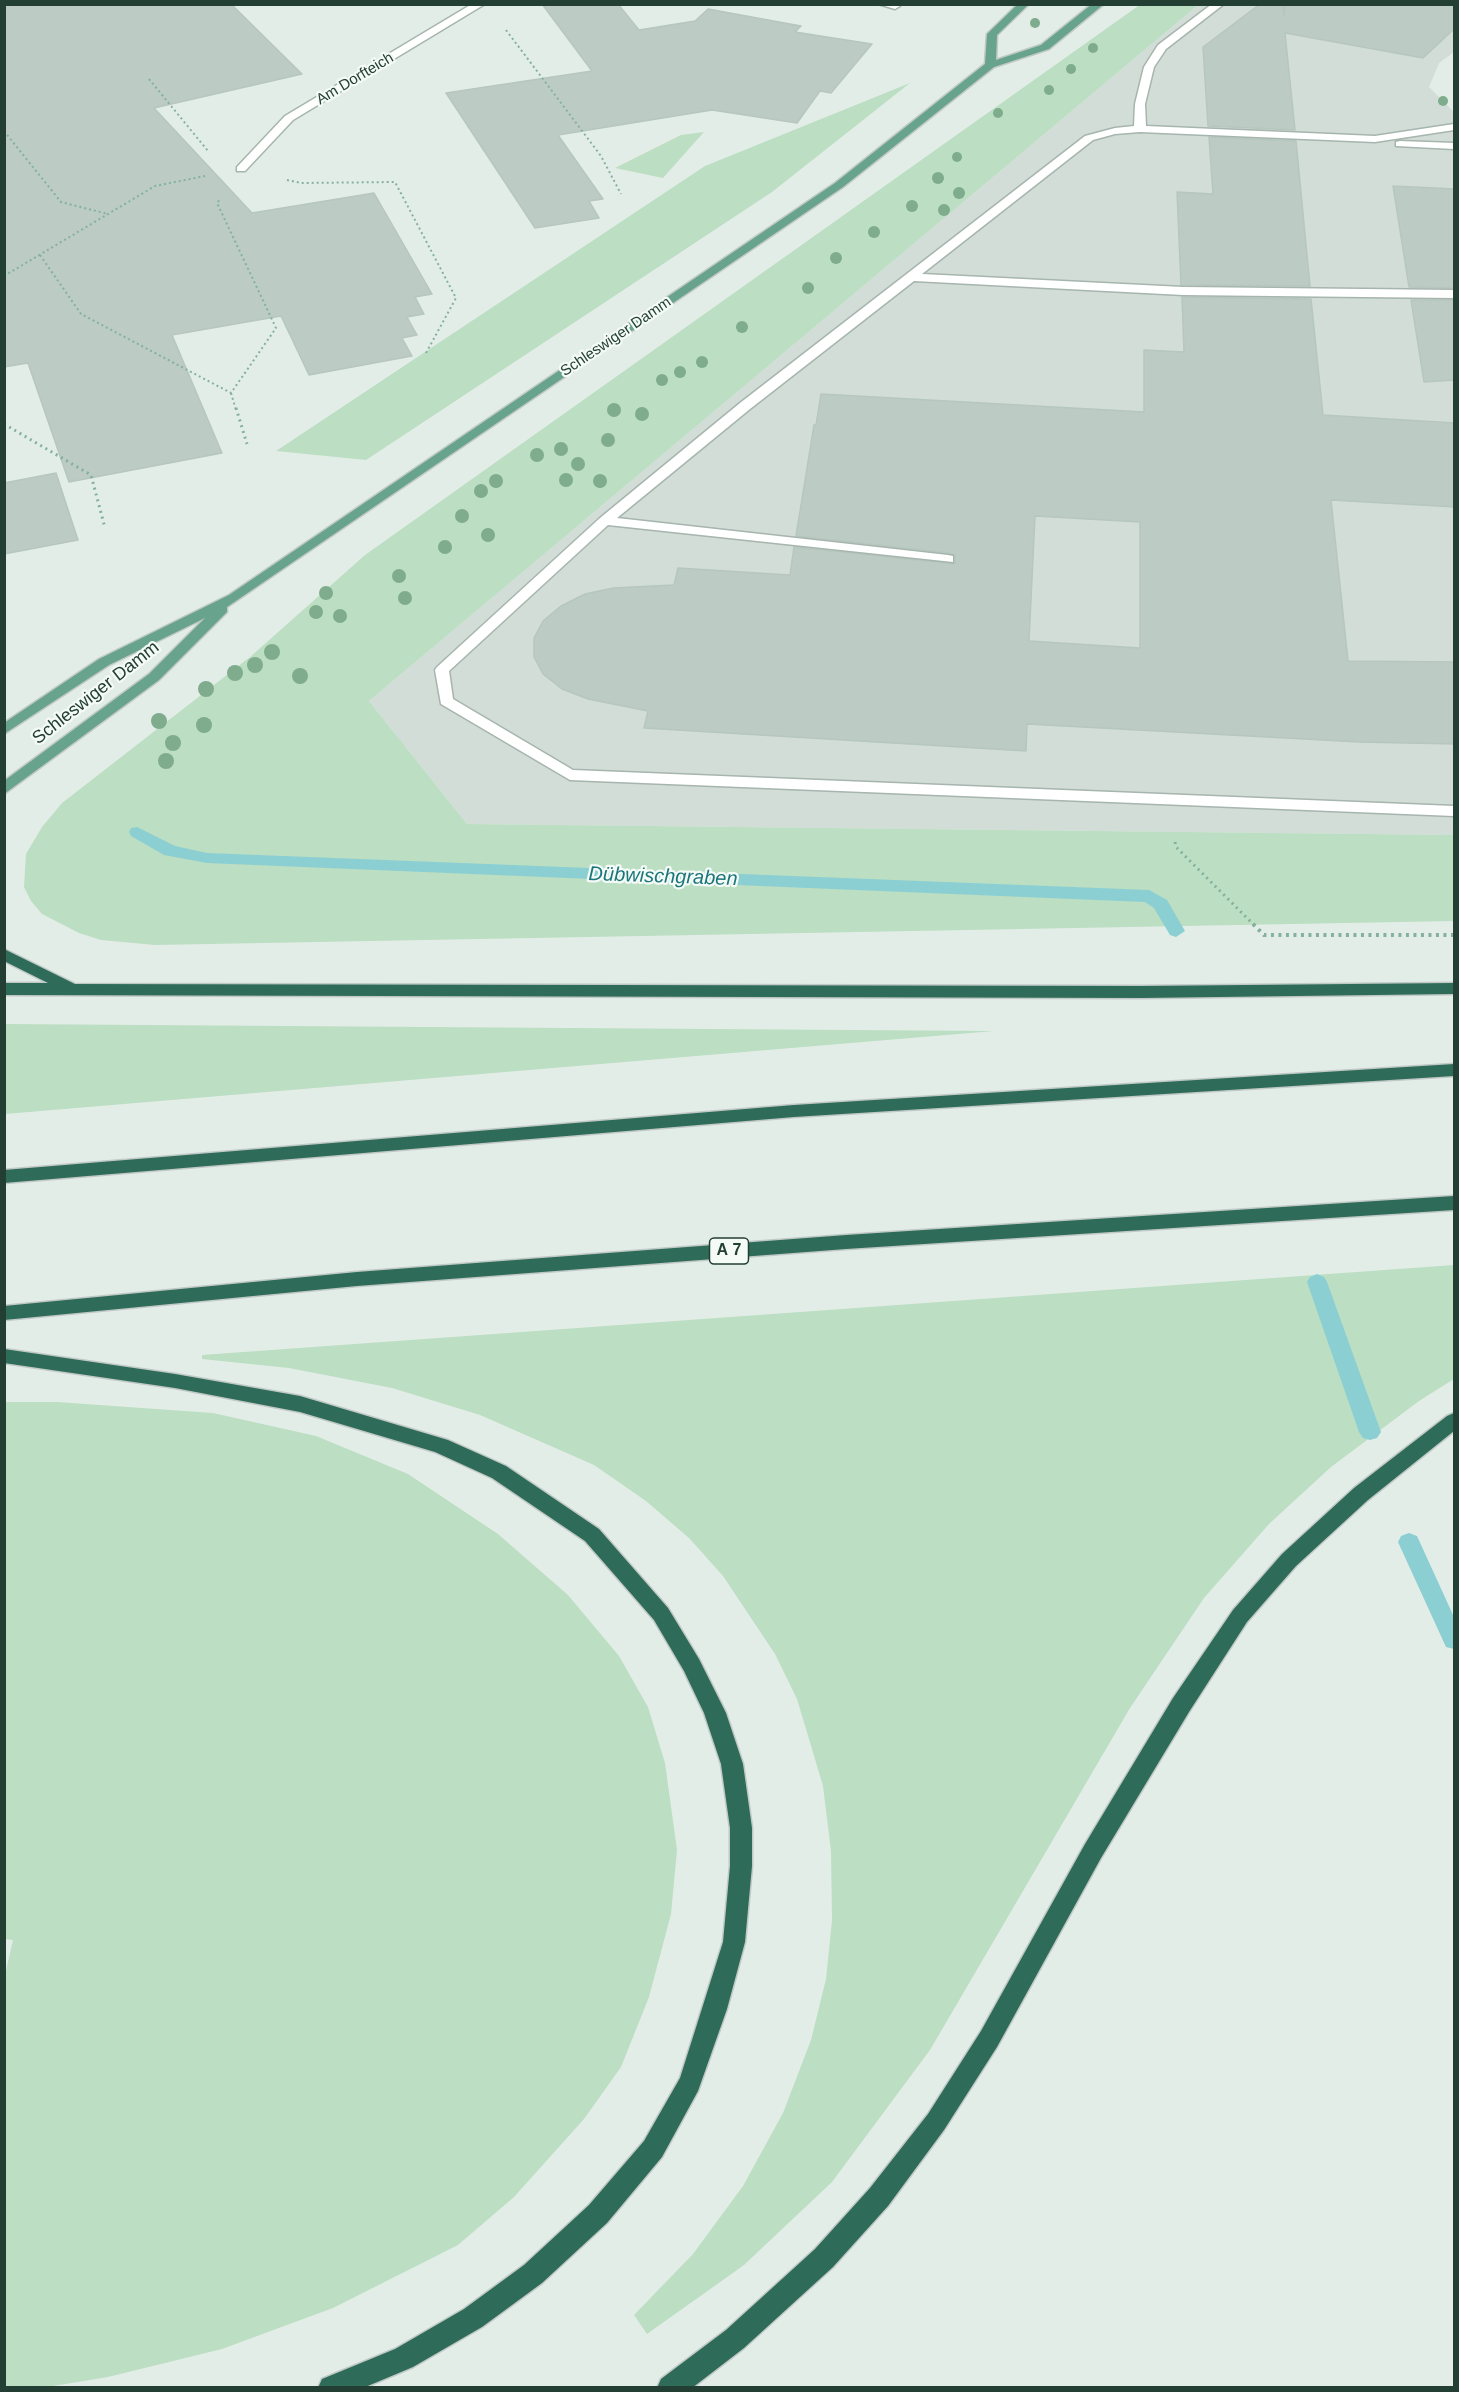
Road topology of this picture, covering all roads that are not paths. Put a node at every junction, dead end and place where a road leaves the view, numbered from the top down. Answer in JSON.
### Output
{"nodes":[{"id":1,"x":480,"y":4,"type":"edge"},
{"id":2,"x":883,"y":4,"type":"edge"},
{"id":3,"x":1024,"y":4,"type":"edge"},
{"id":4,"x":1099,"y":4,"type":"edge"},
{"id":5,"x":1219,"y":4,"type":"edge"},
{"id":6,"x":895,"y":6,"type":"dead end"},
{"id":7,"x":990,"y":65,"type":"junction"},
{"id":8,"x":1455,"y":127,"type":"edge"},
{"id":9,"x":1140,"y":129,"type":"junction"},
{"id":10,"x":1375,"y":139,"type":"junction"},
{"id":11,"x":1455,"y":146,"type":"edge"},
{"id":12,"x":241,"y":169,"type":"road end"},
{"id":13,"x":914,"y":277,"type":"junction"},
{"id":14,"x":1455,"y":294,"type":"edge"},
{"id":15,"x":604,"y":521,"type":"junction"},
{"id":16,"x":948,"y":559,"type":"dead end"},
{"id":17,"x":234,"y":598,"type":"junction"},
{"id":18,"x":4,"y":730,"type":"edge"},
{"id":19,"x":4,"y":789,"type":"edge"},
{"id":20,"x":1455,"y":811,"type":"edge"},
{"id":21,"x":4,"y":954,"type":"edge"},
{"id":22,"x":4,"y":989,"type":"edge"},
{"id":23,"x":1455,"y":989,"type":"edge"},
{"id":24,"x":75,"y":990,"type":"junction"},
{"id":25,"x":1455,"y":1070,"type":"edge"},
{"id":26,"x":4,"y":1177,"type":"edge"},
{"id":27,"x":1455,"y":1203,"type":"edge"},
{"id":28,"x":4,"y":1313,"type":"edge"},
{"id":29,"x":4,"y":1356,"type":"edge"},
{"id":30,"x":1455,"y":1421,"type":"edge"},
{"id":31,"x":331,"y":2388,"type":"edge"},
{"id":32,"x":670,"y":2388,"type":"edge"}],
"edges":[{"from":1,"to":12,"type":"street","name":"Am Dorfteich"},
{"from":2,"to":6,"type":"street"},
{"from":3,"to":7,"type":"main road"},
{"from":4,"to":7,"type":"main road","name":"Schleswiger Damm"},
{"from":5,"to":9,"type":"street"},
{"from":7,"to":17,"type":"main road","name":"Schleswiger Damm"},
{"from":8,"to":10,"type":"street"},
{"from":9,"to":10,"type":"street"},
{"from":9,"to":13,"type":"street"},
{"from":10,"to":11,"type":"street"},
{"from":13,"to":14,"type":"street"},
{"from":13,"to":15,"type":"street"},
{"from":15,"to":16,"type":"street"},
{"from":15,"to":20,"type":"street"},
{"from":17,"to":18,"type":"main road","name":"Schleswiger Damm"},
{"from":17,"to":19,"type":"main road","name":"Schleswiger Damm"},
{"from":21,"to":24,"type":"highway"},
{"from":22,"to":24,"type":"highway"},
{"from":23,"to":24,"type":"highway"},
{"from":25,"to":26,"type":"highway"},
{"from":27,"to":28,"type":"highway","number":"A 7"},
{"from":29,"to":31,"type":"highway"},
{"from":30,"to":32,"type":"highway"}]}
